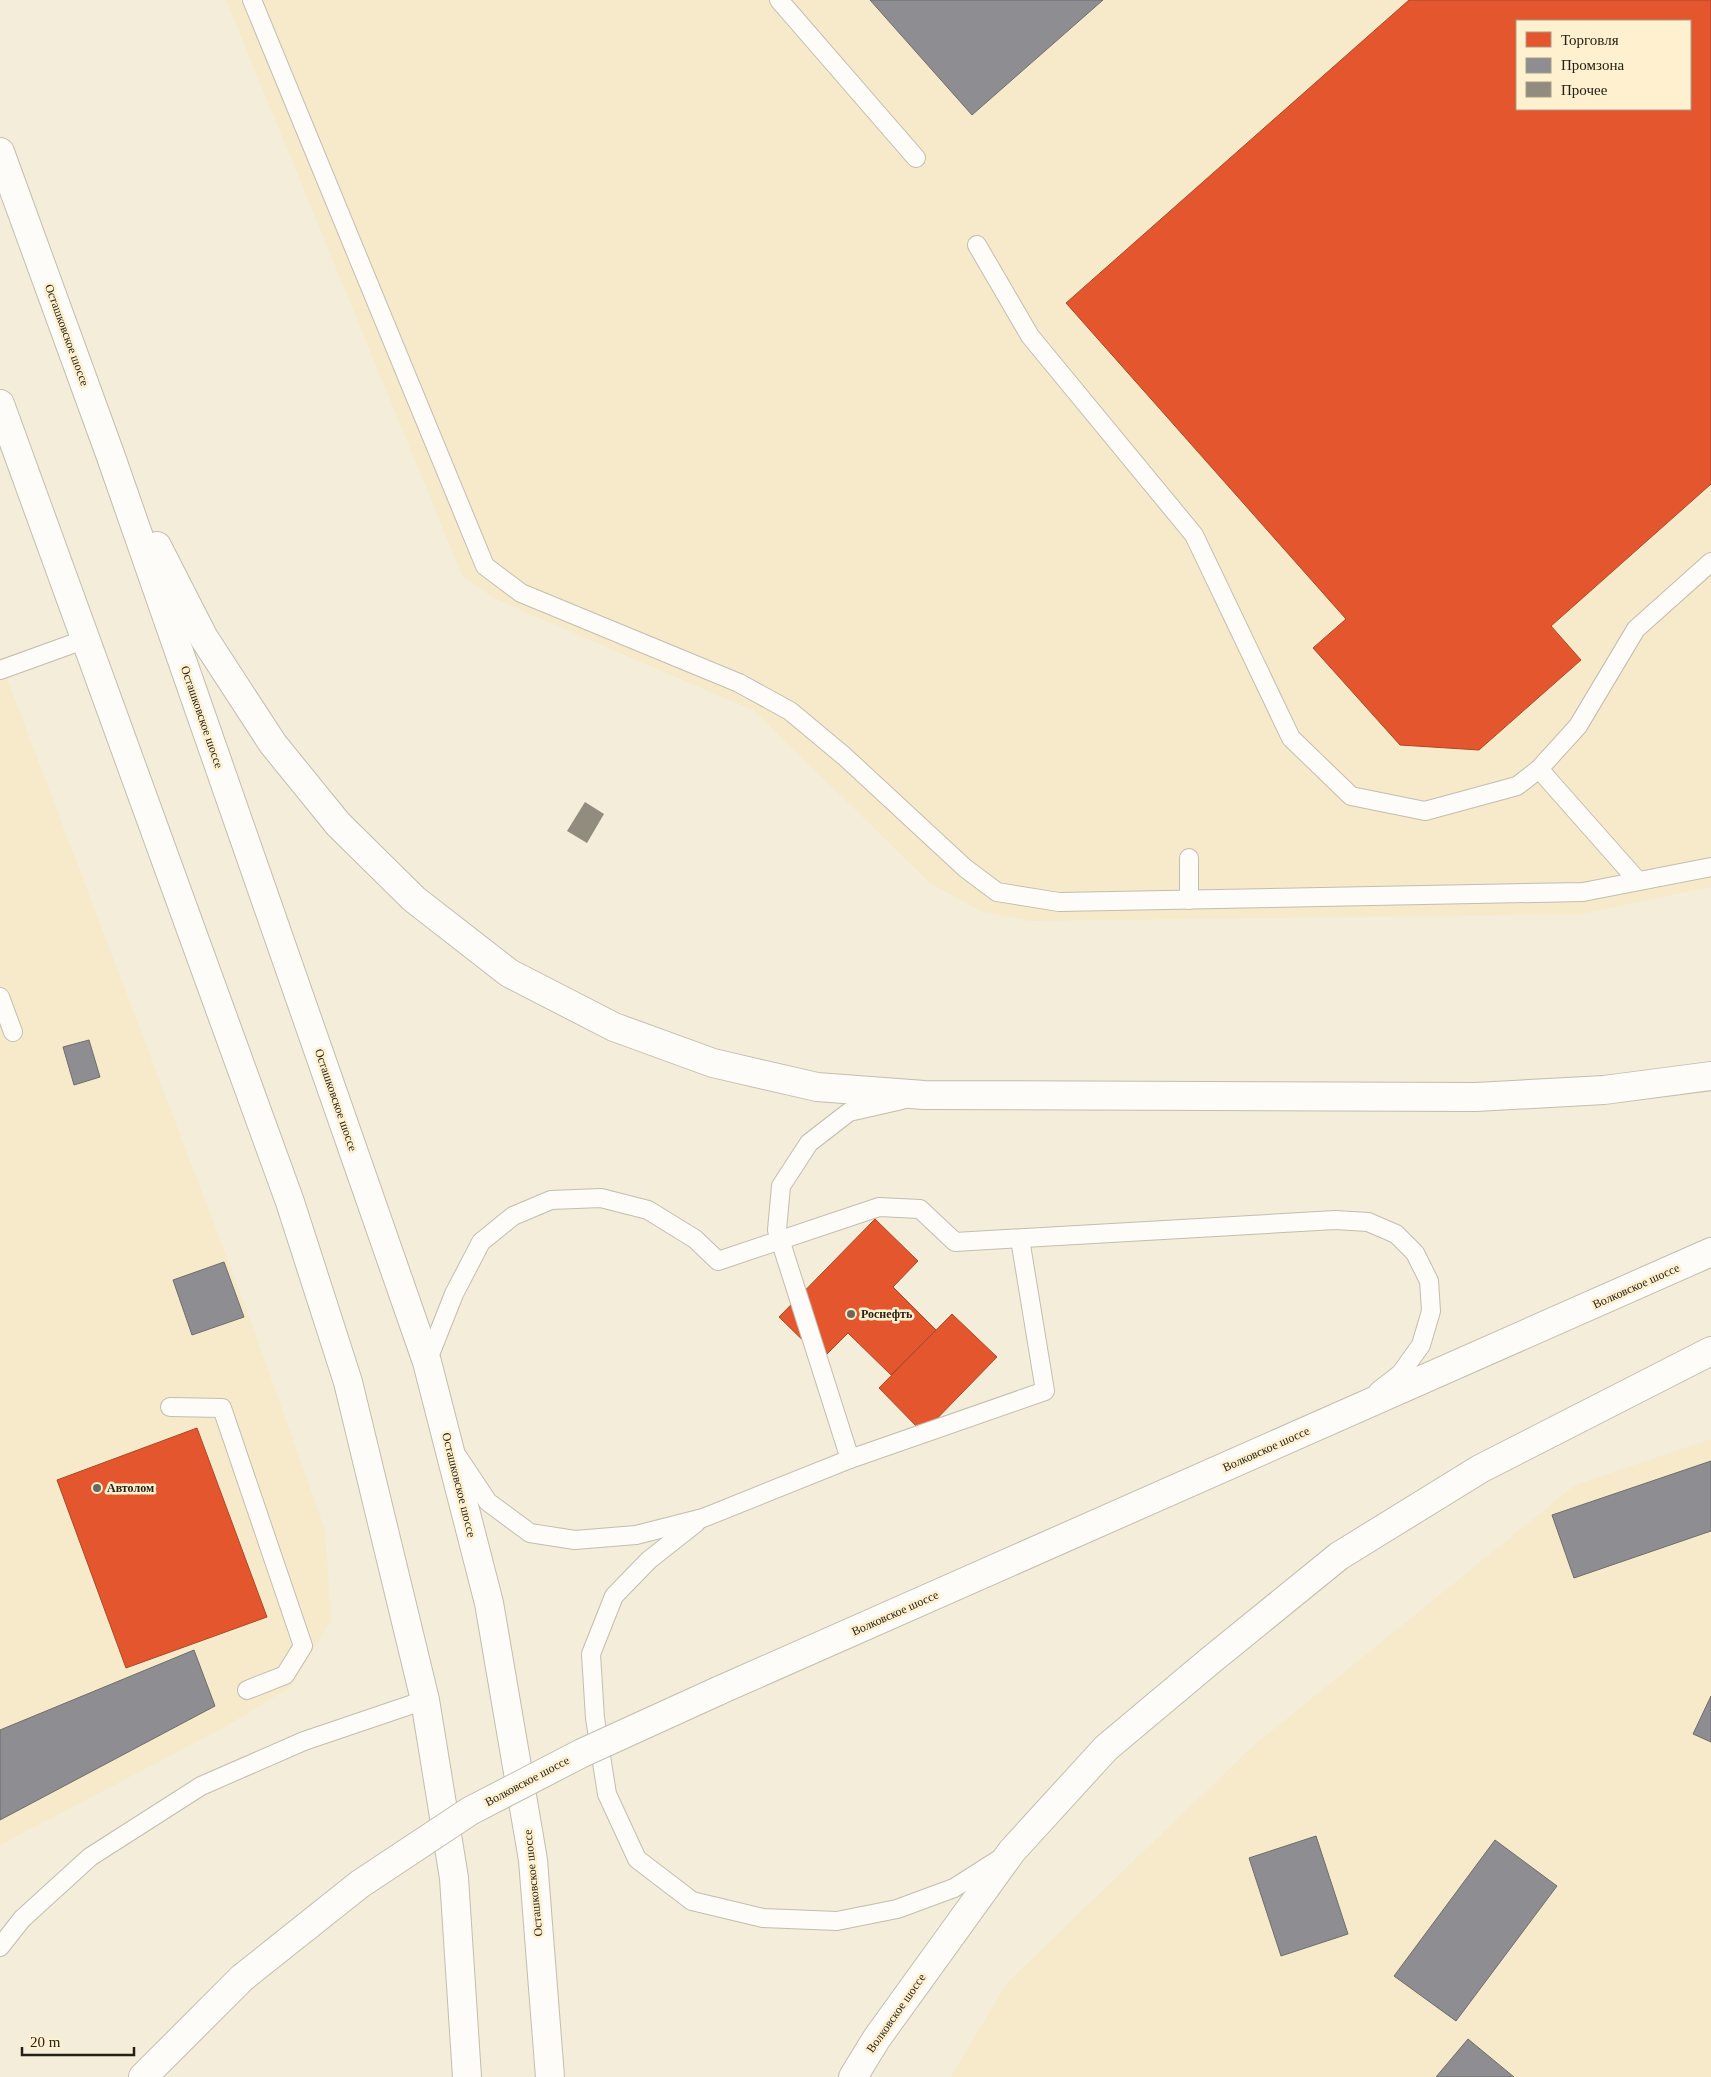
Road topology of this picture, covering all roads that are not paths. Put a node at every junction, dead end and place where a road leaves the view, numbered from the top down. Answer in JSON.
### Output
{"nodes":[{"id":1,"x":252,"y":0,"type":"edge"},
{"id":2,"x":779,"y":0,"type":"edge"},
{"id":3,"x":0,"y":152,"type":"edge"},
{"id":4,"x":916,"y":158,"type":"dead end"},
{"id":5,"x":977,"y":245,"type":"dead end"},
{"id":6,"x":0,"y":404,"type":"edge"},
{"id":7,"x":110,"y":454,"type":"junction"},
{"id":8,"x":1711,"y":562,"type":"edge"},
{"id":9,"x":86,"y":640,"type":"junction"},
{"id":10,"x":0,"y":670,"type":"edge"},
{"id":11,"x":1539,"y":769,"type":"junction"},
{"id":12,"x":1189,"y":858,"type":"dead end"},
{"id":13,"x":1711,"y":867,"type":"edge"},
{"id":14,"x":1638,"y":881,"type":"junction"},
{"id":15,"x":1189,"y":900,"type":"junction"},
{"id":16,"x":0,"y":997,"type":"edge"},
{"id":17,"x":13,"y":1032,"type":"dead end"},
{"id":18,"x":1711,"y":1076,"type":"edge"},
{"id":19,"x":924,"y":1095,"type":"junction"},
{"id":20,"x":1020,"y":1238,"type":"junction"},
{"id":21,"x":781,"y":1241,"type":"junction"},
{"id":22,"x":1711,"y":1252,"type":"edge"},
{"id":23,"x":1711,"y":1351,"type":"edge"},
{"id":24,"x":427,"y":1362,"type":"junction"},
{"id":25,"x":170,"y":1407,"type":"dead end"},
{"id":26,"x":1357,"y":1409,"type":"junction"},
{"id":27,"x":449,"y":1443,"type":"junction"},
{"id":28,"x":850,"y":1459,"type":"junction"},
{"id":29,"x":703,"y":1518,"type":"junction"},
{"id":30,"x":247,"y":1690,"type":"dead end"},
{"id":31,"x":425,"y":1700,"type":"junction"},
{"id":32,"x":1012,"y":1851,"type":"junction"},
{"id":33,"x":0,"y":1947,"type":"edge"},
{"id":34,"x":143,"y":2077,"type":"edge"},
{"id":35,"x":467,"y":2077,"type":"edge"},
{"id":36,"x":550,"y":2077,"type":"edge"},
{"id":37,"x":853,"y":2077,"type":"edge"}],
"edges":[{"from":1,"to":15,"type":"lane"},
{"from":2,"to":4,"type":"lane"},
{"from":3,"to":7,"type":"main road","name":"Осташковское шоссе"},
{"from":5,"to":11,"type":"lane"},
{"from":6,"to":9,"type":"main road"},
{"from":7,"to":19,"type":"main road"},
{"from":7,"to":24,"type":"main road","name":"Осташковское шоссе"},
{"from":8,"to":11,"type":"lane"},
{"from":9,"to":10,"type":"lane"},
{"from":9,"to":31,"type":"main road"},
{"from":11,"to":14,"type":"lane"},
{"from":12,"to":15,"type":"lane"},
{"from":13,"to":14,"type":"lane"},
{"from":14,"to":15,"type":"lane"},
{"from":16,"to":17,"type":"lane"},
{"from":18,"to":19,"type":"main road"},
{"from":19,"to":21,"type":"lane"},
{"from":20,"to":21,"type":"lane"},
{"from":20,"to":26,"type":"lane"},
{"from":20,"to":28,"type":"lane"},
{"from":21,"to":24,"type":"lane"},
{"from":21,"to":28,"type":"lane"},
{"from":22,"to":26,"type":"main road","name":"Волковское шоссе"},
{"from":23,"to":32,"type":"main road","name":"Волковское шоссе"},
{"from":24,"to":27,"type":"main road","name":"Осташковское шоссе"},
{"from":25,"to":30,"type":"lane"},
{"from":26,"to":34,"type":"main road","name":"Волковское шоссе","bridge":true},
{"from":27,"to":29,"type":"lane"},
{"from":27,"to":36,"type":"main road","name":"Осташковское шоссе"},
{"from":28,"to":29,"type":"lane"},
{"from":29,"to":32,"type":"lane"},
{"from":31,"to":33,"type":"lane"},
{"from":31,"to":35,"type":"main road"},
{"from":32,"to":37,"type":"main road","name":"Волковское шоссе"}]}
